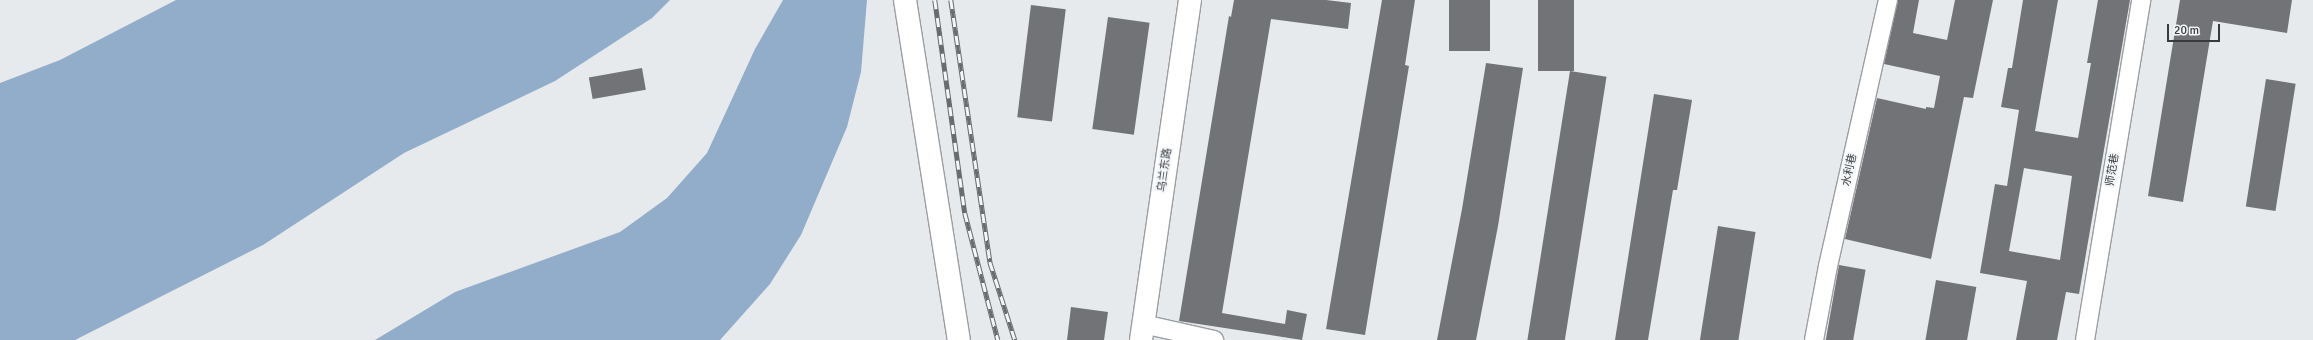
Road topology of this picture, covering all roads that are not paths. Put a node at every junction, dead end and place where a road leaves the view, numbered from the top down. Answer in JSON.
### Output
{"nodes":[{"id":1,"x":906,"y":0,"type":"edge"},
{"id":2,"x":1190,"y":0,"type":"edge"},
{"id":3,"x":1888,"y":0,"type":"edge"},
{"id":4,"x":2141,"y":0,"type":"edge"},
{"id":5,"x":1142,"y":332,"type":"edge"},
{"id":6,"x":960,"y":340,"type":"edge"},
{"id":7,"x":1214,"y":340,"type":"edge"},
{"id":8,"x":1814,"y":340,"type":"edge"},
{"id":9,"x":2085,"y":340,"type":"edge"}],
"edges":[{"from":1,"to":6,"type":"main road"},
{"from":2,"to":5,"type":"main road","name":"乌兰东路"},
{"from":3,"to":8,"type":"street","name":"水利巷"},
{"from":4,"to":9,"type":"street","name":"师范巷"},
{"from":5,"to":7,"type":"street"}]}
